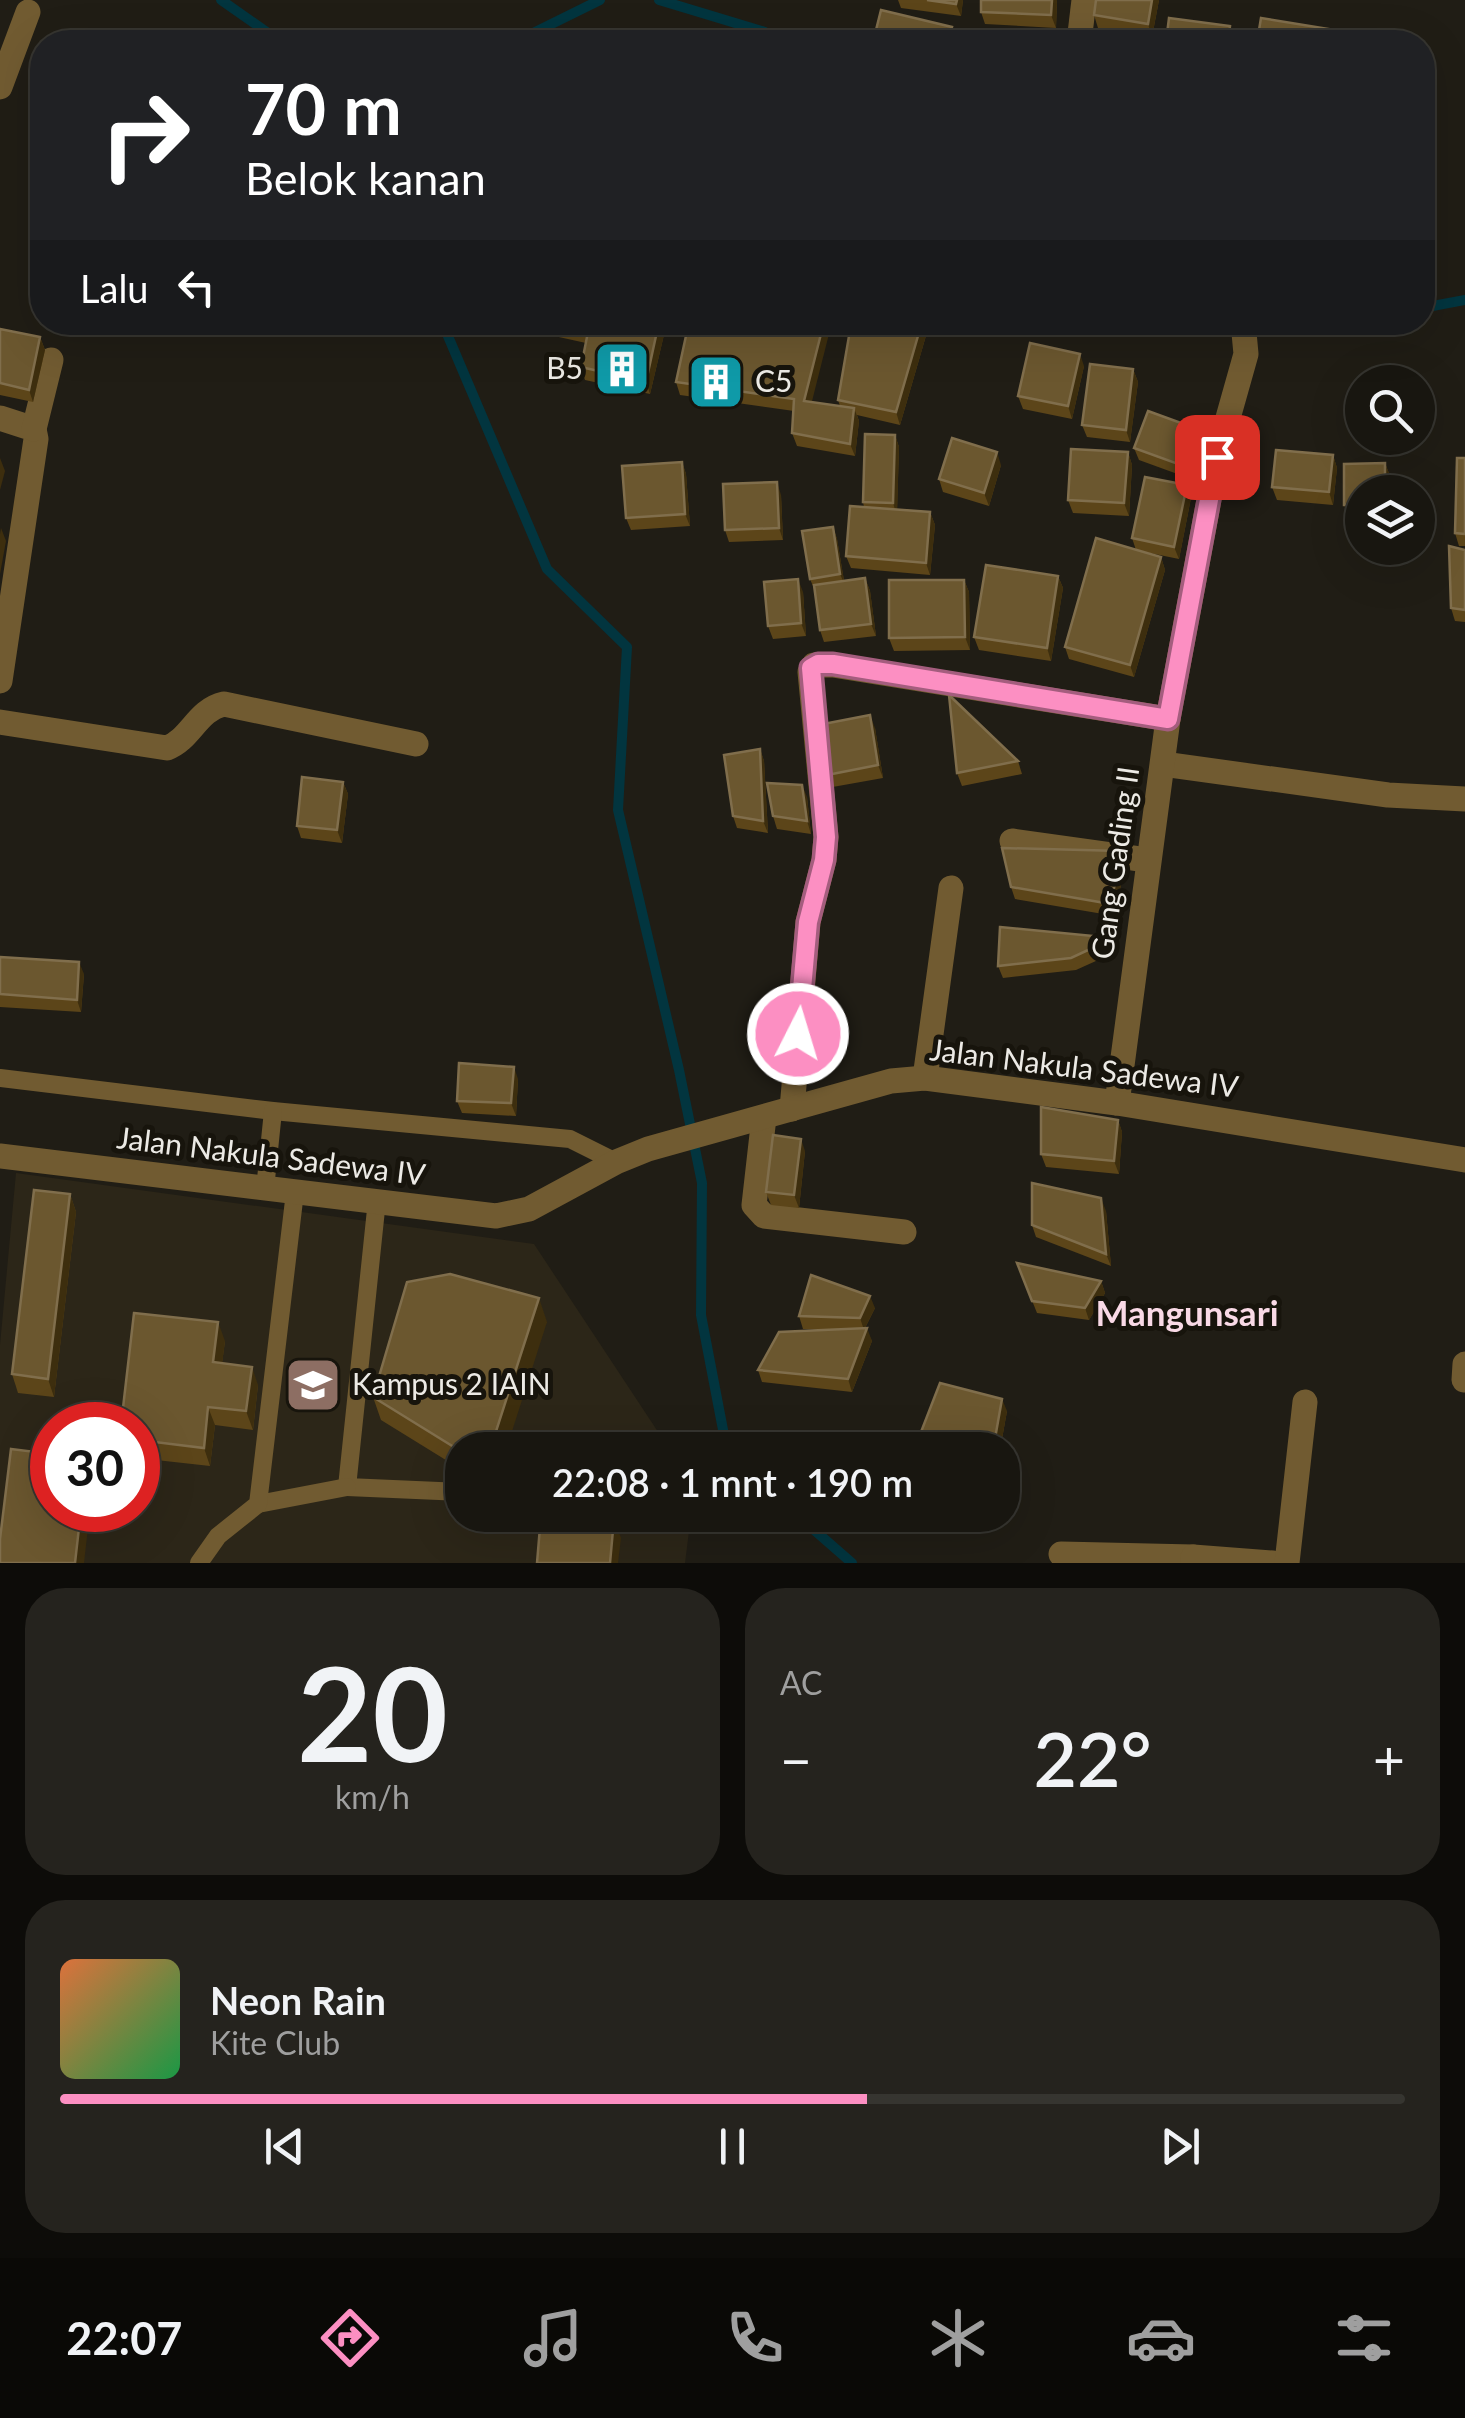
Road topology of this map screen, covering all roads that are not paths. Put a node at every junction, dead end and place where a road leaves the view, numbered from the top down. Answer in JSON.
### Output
{"nodes":[{"id":1,"x":1084,"y":0,"type":"edge"},
{"id":2,"x":28,"y":12,"type":"dead end"},
{"id":3,"x":1081,"y":30,"type":"edge"},
{"id":4,"x":0,"y":87,"type":"edge"},
{"id":5,"x":1244,"y":335,"type":"edge"},
{"id":6,"x":51,"y":360,"type":"dead end"},
{"id":7,"x":0,"y":418,"type":"edge"},
{"id":8,"x":34,"y":429,"type":"junction"},
{"id":9,"x":1,"y":674,"type":"edge"},
{"id":10,"x":1168,"y":719,"type":"junction"},
{"id":11,"x":0,"y":722,"type":"edge"},
{"id":12,"x":416,"y":744,"type":"dead end"},
{"id":13,"x":1163,"y":764,"type":"junction"},
{"id":14,"x":1465,"y":799,"type":"edge"},
{"id":15,"x":1012,"y":841,"type":"dead end"},
{"id":16,"x":1147,"y":860,"type":"junction"},
{"id":17,"x":950,"y":888,"type":"dead end"},
{"id":18,"x":0,"y":1078,"type":"edge"},
{"id":19,"x":925,"y":1078,"type":"junction"},
{"id":20,"x":1116,"y":1103,"type":"junction"},
{"id":21,"x":792,"y":1109,"type":"junction"},
{"id":22,"x":273,"y":1111,"type":"junction"},
{"id":23,"x":764,"y":1117,"type":"junction"},
{"id":24,"x":0,"y":1156,"type":"edge"},
{"id":25,"x":1465,"y":1160,"type":"edge"},
{"id":26,"x":616,"y":1162,"type":"junction"},
{"id":27,"x":265,"y":1189,"type":"junction"},
{"id":28,"x":295,"y":1192,"type":"junction"},
{"id":29,"x":377,"y":1200,"type":"junction"},
{"id":30,"x":904,"y":1232,"type":"dead end"},
{"id":31,"x":1305,"y":1402,"type":"dead end"},
{"id":32,"x":348,"y":1486,"type":"junction"},
{"id":33,"x":445,"y":1491,"type":"edge"},
{"id":34,"x":258,"y":1504,"type":"junction"},
{"id":35,"x":1061,"y":1554,"type":"dead end"},
{"id":36,"x":1193,"y":1560,"type":"edge"},
{"id":37,"x":199,"y":1563,"type":"edge"},
{"id":38,"x":1273,"y":1563,"type":"edge"},
{"id":39,"x":1287,"y":1563,"type":"edge"}],
"edges":[{"from":1,"to":3,"type":"street"},
{"from":2,"to":4,"type":"street"},
{"from":5,"to":10,"type":"street","name":"Gang Gading II"},
{"from":6,"to":8,"type":"street"},
{"from":7,"to":8,"type":"street"},
{"from":8,"to":9,"type":"street"},
{"from":10,"to":13,"type":"street","name":"Gang Gading II"},
{"from":10,"to":21,"type":"street"},
{"from":11,"to":12,"type":"street"},
{"from":13,"to":14,"type":"street"},
{"from":13,"to":16,"type":"street","name":"Gang Gading II"},
{"from":15,"to":16,"type":"street"},
{"from":16,"to":20,"type":"street","name":"Gang Gading II"},
{"from":17,"to":19,"type":"street"},
{"from":18,"to":22,"type":"lane"},
{"from":19,"to":20,"type":"street","name":"Jalan Nakula Sadewa IV"},
{"from":19,"to":21,"type":"street","name":"Jalan Nakula Sadewa IV"},
{"from":20,"to":25,"type":"street","name":"Jalan Nakula Sadewa IV"},
{"from":21,"to":23,"type":"street","name":"Jalan Nakula Sadewa IV"},
{"from":22,"to":26,"type":"lane"},
{"from":22,"to":27,"type":"lane"},
{"from":23,"to":26,"type":"street","name":"Jalan Nakula Sadewa IV"},
{"from":23,"to":30,"type":"street"},
{"from":24,"to":27,"type":"street","name":"Jalan Nakula Sadewa IV"},
{"from":26,"to":29,"type":"street","name":"Jalan Nakula Sadewa IV"},
{"from":27,"to":28,"type":"street","name":"Jalan Nakula Sadewa IV"},
{"from":28,"to":29,"type":"street","name":"Jalan Nakula Sadewa IV"},
{"from":28,"to":34,"type":"lane"},
{"from":29,"to":32,"type":"lane"},
{"from":31,"to":39,"type":"street"},
{"from":32,"to":33,"type":"lane"},
{"from":32,"to":34,"type":"lane"},
{"from":34,"to":37,"type":"lane"},
{"from":35,"to":36,"type":"street"},
{"from":36,"to":38,"type":"street"}]}
